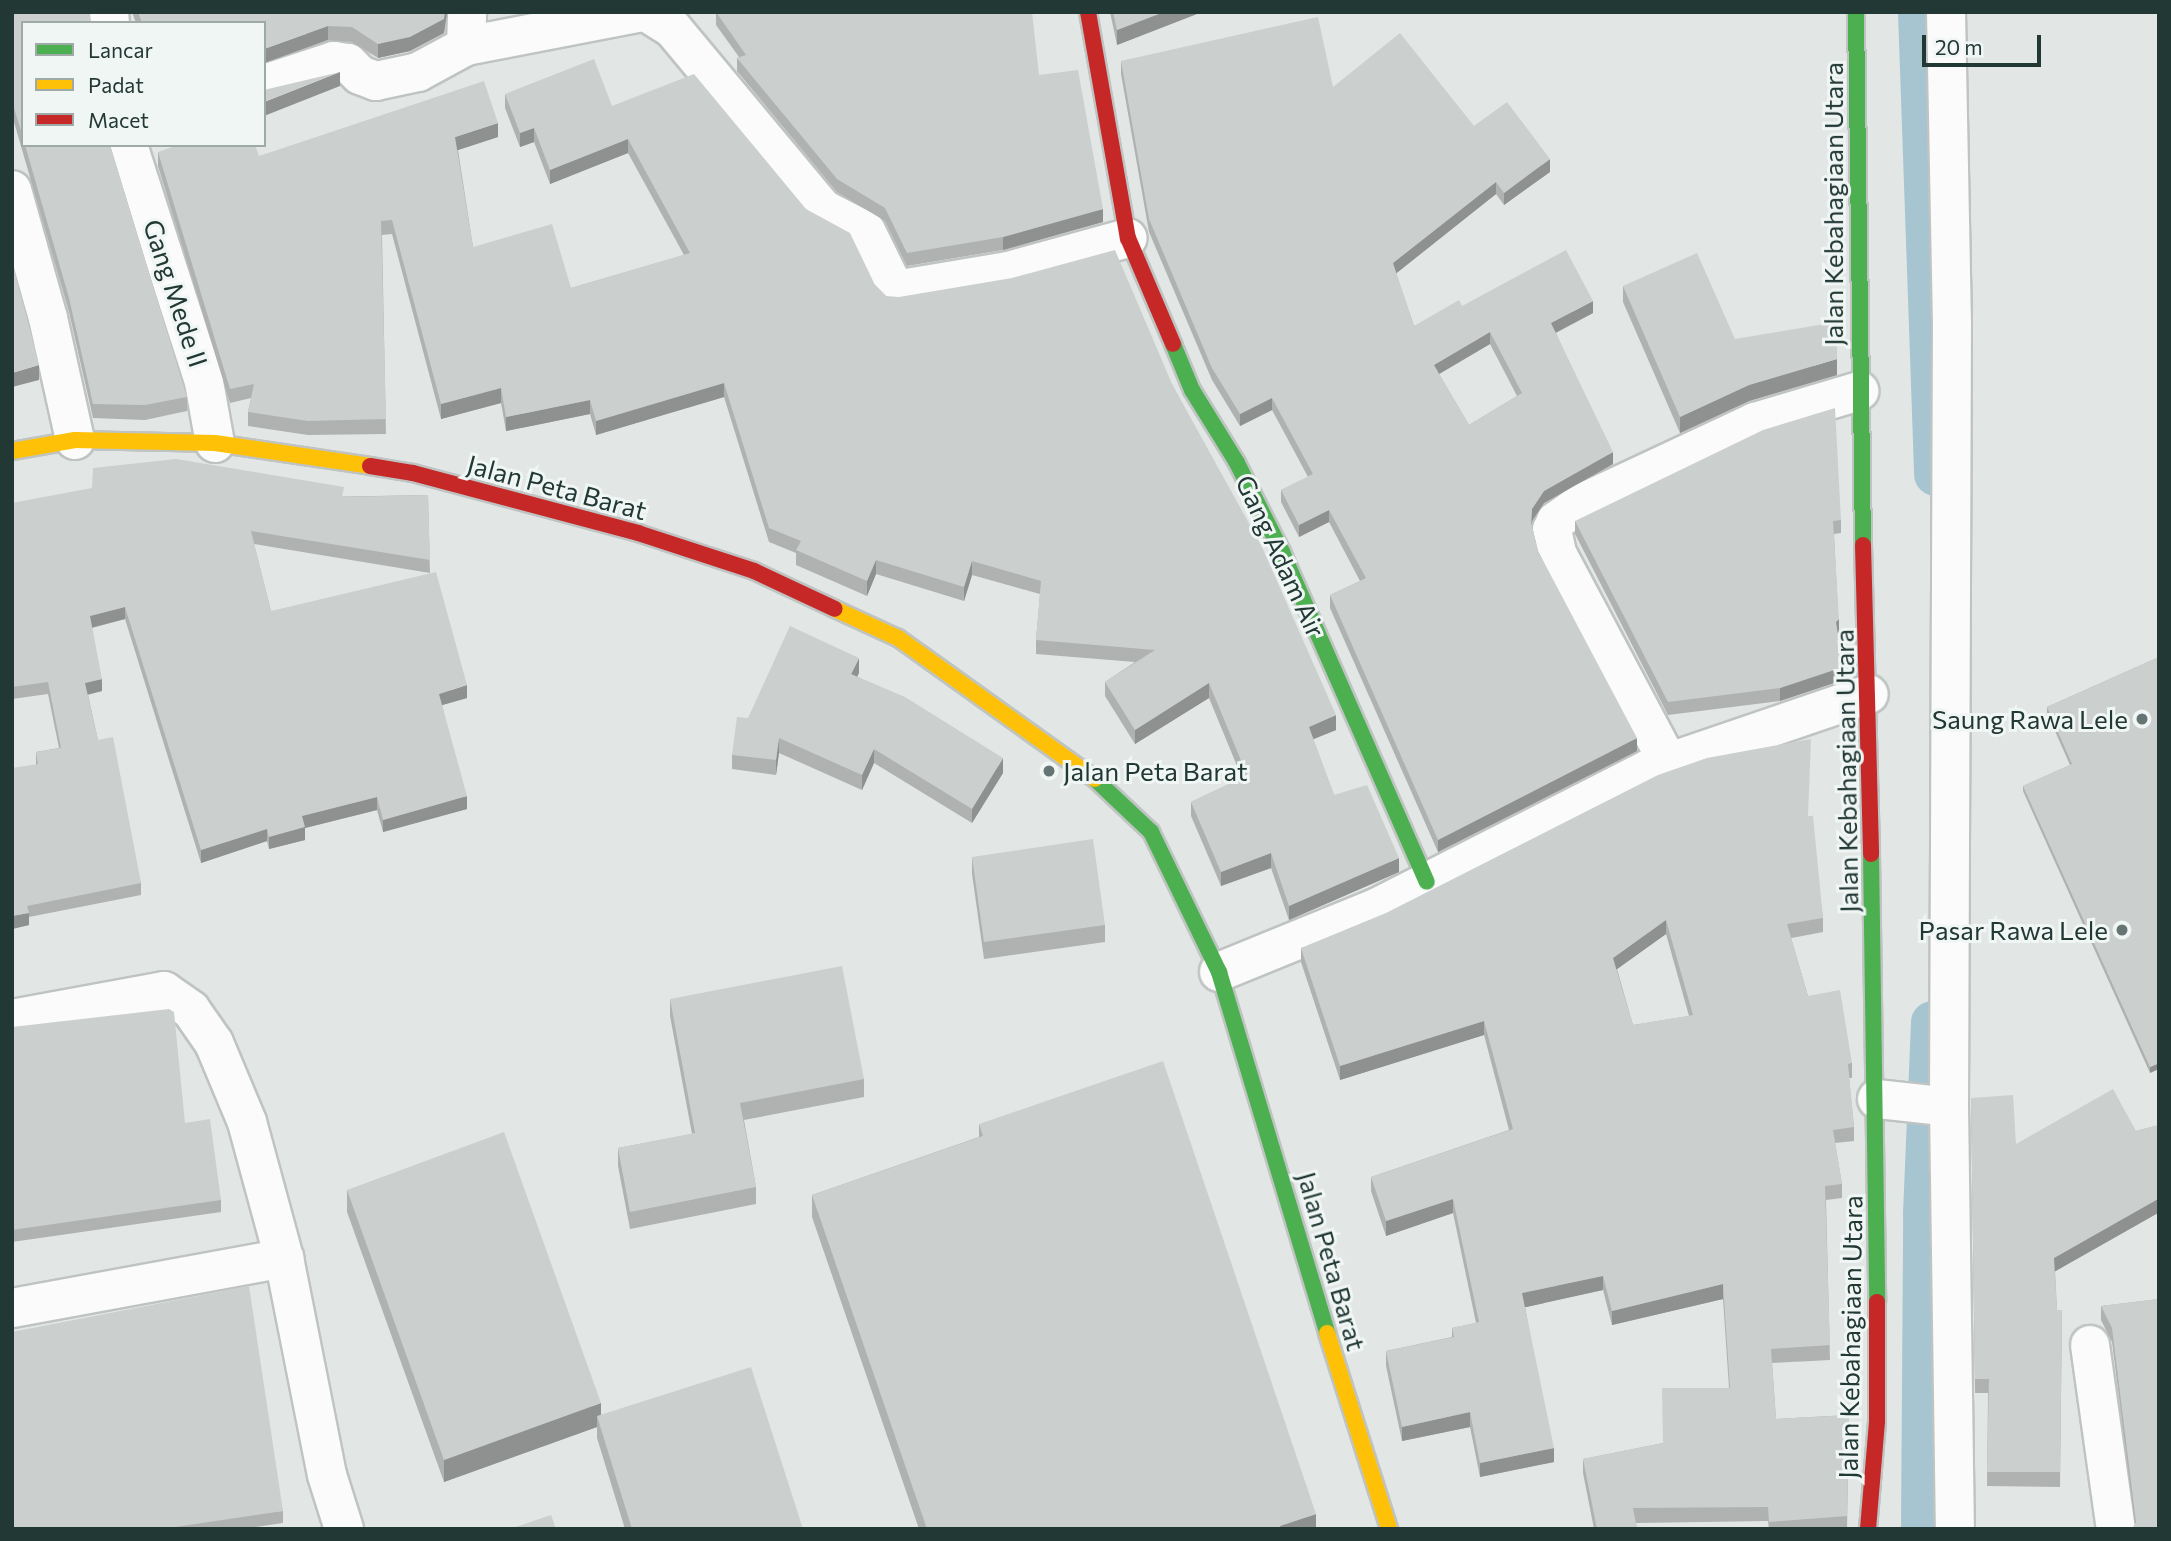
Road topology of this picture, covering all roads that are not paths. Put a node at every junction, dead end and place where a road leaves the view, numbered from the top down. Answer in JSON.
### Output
{"nodes":[{"id":1,"x":645,"y":12,"type":"edge"},
{"id":2,"x":1088,"y":12,"type":"edge"},
{"id":3,"x":1856,"y":12,"type":"edge"},
{"id":4,"x":1946,"y":12,"type":"edge"},
{"id":5,"x":467,"y":29,"type":"edge"},
{"id":6,"x":266,"y":83,"type":"edge"},
{"id":7,"x":129,"y":147,"type":"edge"},
{"id":8,"x":12,"y":190,"type":"edge"},
{"id":9,"x":1128,"y":238,"type":"junction"},
{"id":10,"x":1859,"y":391,"type":"junction"},
{"id":11,"x":75,"y":440,"type":"junction"},
{"id":12,"x":215,"y":443,"type":"junction"},
{"id":13,"x":12,"y":450,"type":"edge"},
{"id":14,"x":1869,"y":694,"type":"junction"},
{"id":15,"x":1669,"y":764,"type":"junction"},
{"id":16,"x":1427,"y":882,"type":"junction"},
{"id":17,"x":1219,"y":972,"type":"junction"},
{"id":18,"x":12,"y":1019,"type":"edge"},
{"id":19,"x":1882,"y":1100,"type":"junction"},
{"id":20,"x":1946,"y":1107,"type":"junction"},
{"id":21,"x":284,"y":1258,"type":"junction"},
{"id":22,"x":12,"y":1308,"type":"edge"},
{"id":23,"x":2090,"y":1345,"type":"dead end"},
{"id":24,"x":344,"y":1529,"type":"edge"},
{"id":25,"x":1389,"y":1529,"type":"edge"},
{"id":26,"x":1868,"y":1529,"type":"edge"},
{"id":27,"x":1955,"y":1529,"type":"edge"},
{"id":28,"x":2116,"y":1529,"type":"edge"}],
"edges":[{"from":1,"to":5,"type":"street"},
{"from":1,"to":9,"type":"street"},
{"from":2,"to":9,"type":"street","name":"Gang Adam Air"},
{"from":3,"to":10,"type":"street","name":"Jalan Kebahagiaan Utara"},
{"from":4,"to":20,"type":"street"},
{"from":5,"to":6,"type":"street"},
{"from":7,"to":12,"type":"street","name":"Gang Mede II"},
{"from":8,"to":11,"type":"street"},
{"from":9,"to":16,"type":"street","name":"Gang Adam Air"},
{"from":10,"to":14,"type":"street","name":"Jalan Kebahagiaan Utara"},
{"from":10,"to":15,"type":"street"},
{"from":11,"to":12,"type":"street","name":"Jalan Peta Barat"},
{"from":11,"to":13,"type":"street","name":"Jalan Peta Barat"},
{"from":12,"to":17,"type":"street","name":"Jalan Peta Barat"},
{"from":14,"to":15,"type":"street"},
{"from":14,"to":19,"type":"street","name":"Jalan Kebahagiaan Utara"},
{"from":15,"to":16,"type":"street"},
{"from":16,"to":17,"type":"street"},
{"from":17,"to":25,"type":"street","name":"Jalan Peta Barat"},
{"from":18,"to":21,"type":"street"},
{"from":19,"to":20,"type":"street"},
{"from":19,"to":26,"type":"street","name":"Jalan Kebahagiaan Utara"},
{"from":20,"to":27,"type":"street"},
{"from":21,"to":22,"type":"street"},
{"from":21,"to":24,"type":"street"},
{"from":23,"to":28,"type":"street"}]}
